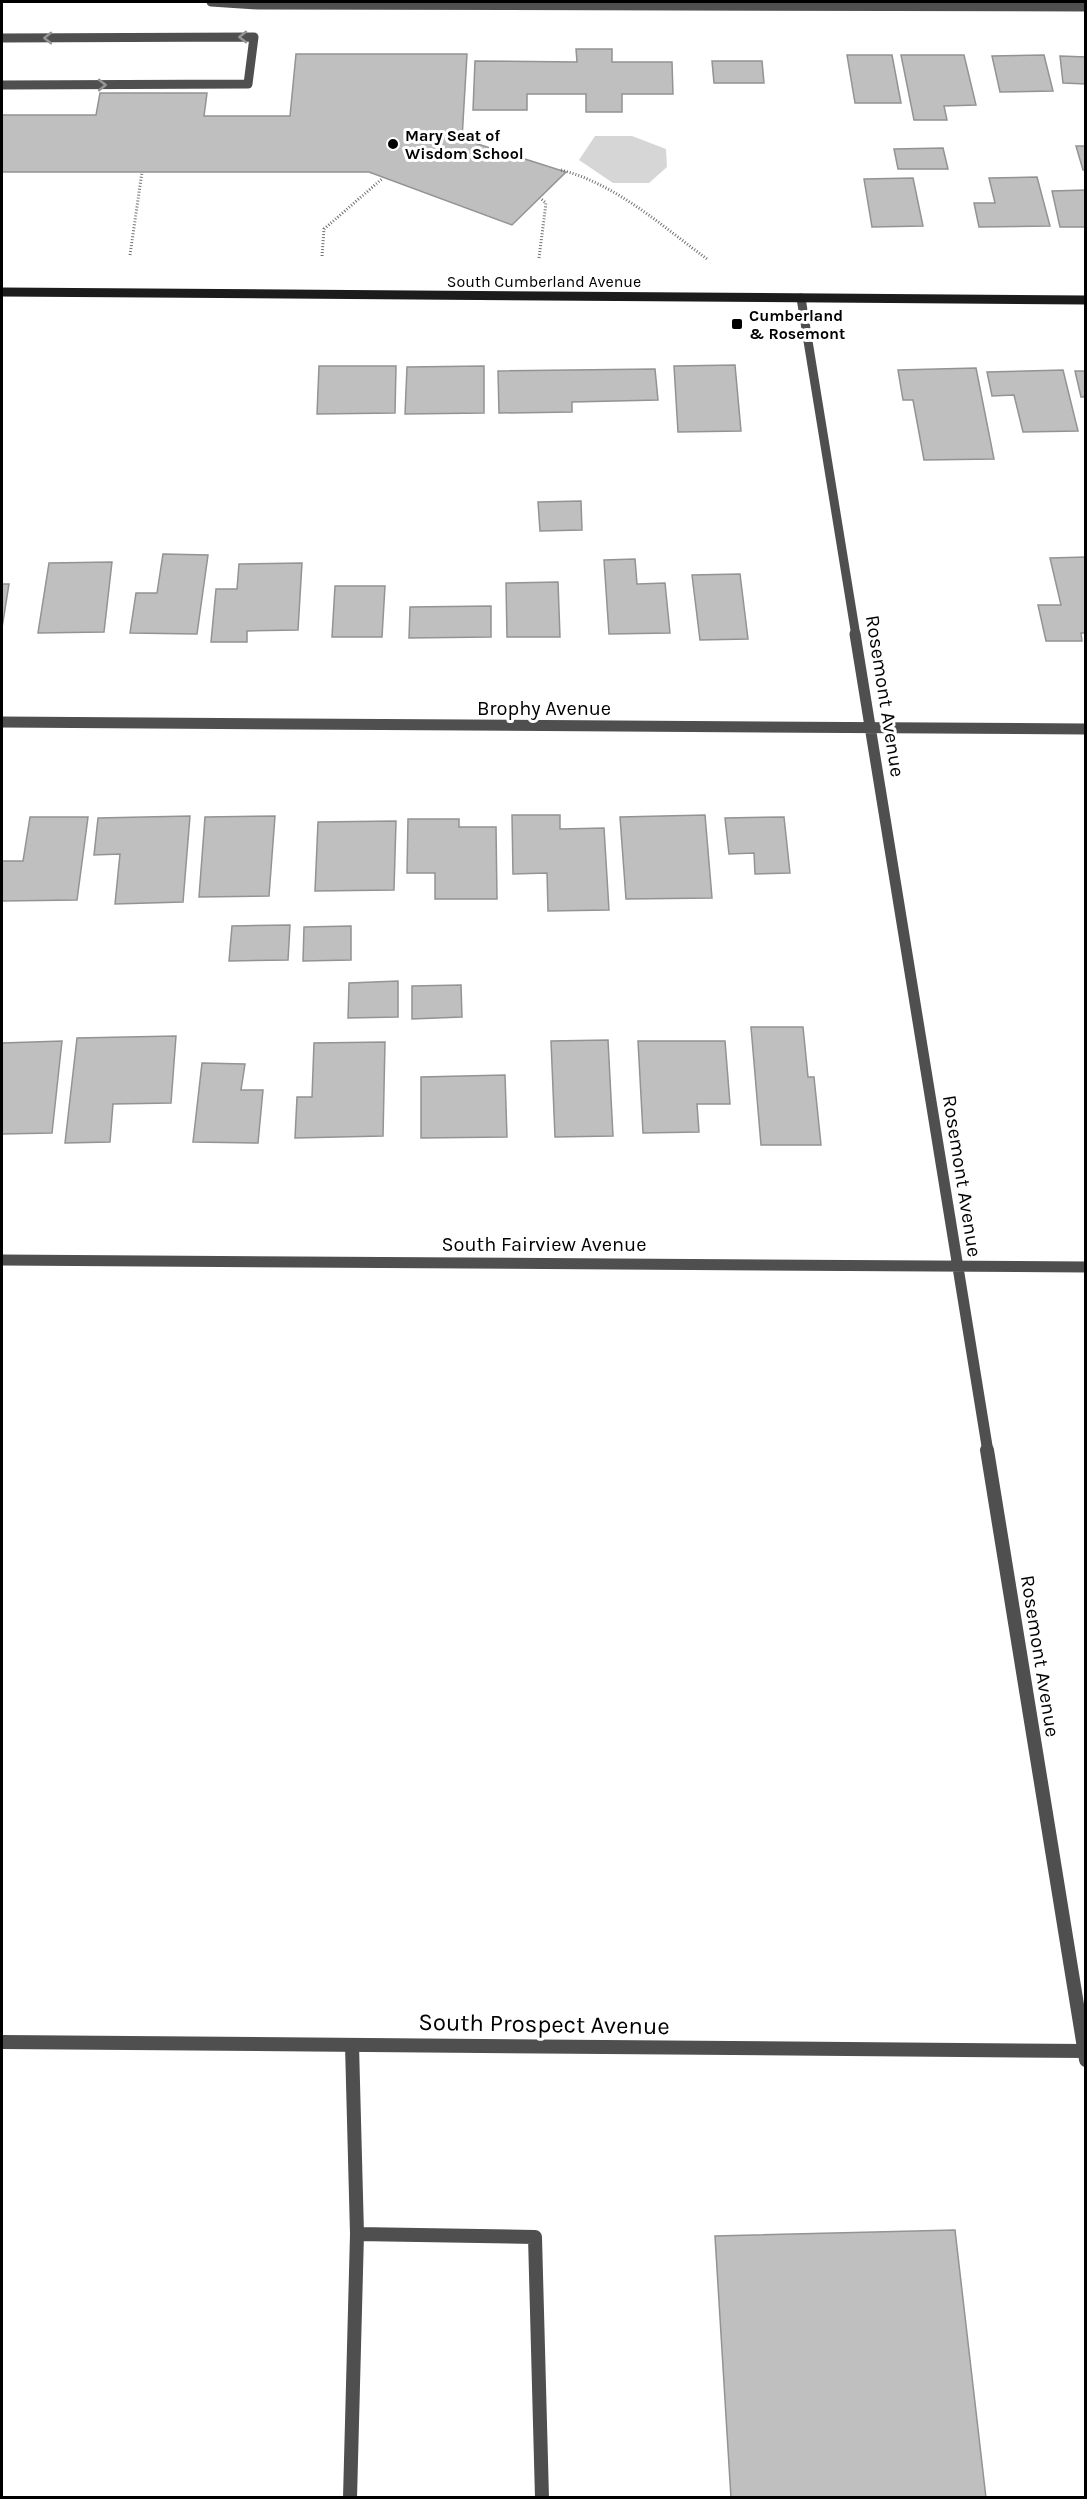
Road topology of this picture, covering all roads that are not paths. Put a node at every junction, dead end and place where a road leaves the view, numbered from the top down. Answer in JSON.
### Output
{"nodes":[{"id":1,"x":211,"y":2,"type":"edge"},
{"id":2,"x":510,"y":3,"type":"edge"},
{"id":3,"x":1002,"y":4,"type":"edge"},
{"id":4,"x":1086,"y":7,"type":"edge"},
{"id":5,"x":2,"y":38,"type":"edge"},
{"id":6,"x":2,"y":85,"type":"edge"},
{"id":7,"x":2,"y":292,"type":"edge"},
{"id":8,"x":801,"y":298,"type":"junction"},
{"id":9,"x":1086,"y":300,"type":"edge"},
{"id":10,"x":2,"y":722,"type":"edge"},
{"id":11,"x":870,"y":728,"type":"junction"},
{"id":12,"x":1086,"y":729,"type":"edge"},
{"id":13,"x":2,"y":1260,"type":"edge"},
{"id":14,"x":957,"y":1266,"type":"junction"},
{"id":15,"x":1086,"y":1267,"type":"edge"},
{"id":16,"x":2,"y":2042,"type":"edge"},
{"id":17,"x":352,"y":2044,"type":"junction"},
{"id":18,"x":1085,"y":2054,"type":"edge"},
{"id":19,"x":357,"y":2234,"type":"junction"},
{"id":20,"x":350,"y":2498,"type":"edge"},
{"id":21,"x":542,"y":2498,"type":"edge"}],
"edges":[{"from":1,"to":2,"type":"street"},
{"from":2,"to":3,"type":"street"},
{"from":3,"to":4,"type":"street"},
{"from":6,"to":5,"type":"street","one_way":true},
{"from":7,"to":8,"type":"street","name":"South Cumberland Avenue"},
{"from":8,"to":9,"type":"street","name":"South Cumberland Avenue"},
{"from":8,"to":11,"type":"street","name":"Rosemont Avenue"},
{"from":10,"to":11,"type":"street","name":"Brophy Avenue"},
{"from":11,"to":12,"type":"street","name":"Brophy Avenue"},
{"from":11,"to":14,"type":"street","name":"Rosemont Avenue"},
{"from":13,"to":14,"type":"street","name":"South Fairview Avenue"},
{"from":14,"to":15,"type":"street","name":"South Fairview Avenue"},
{"from":14,"to":18,"type":"street","name":"Rosemont Avenue"},
{"from":16,"to":17,"type":"street","name":"South Prospect Avenue"},
{"from":17,"to":18,"type":"street","name":"South Prospect Avenue"},
{"from":17,"to":19,"type":"street"},
{"from":19,"to":20,"type":"street"},
{"from":19,"to":21,"type":"street"}]}
